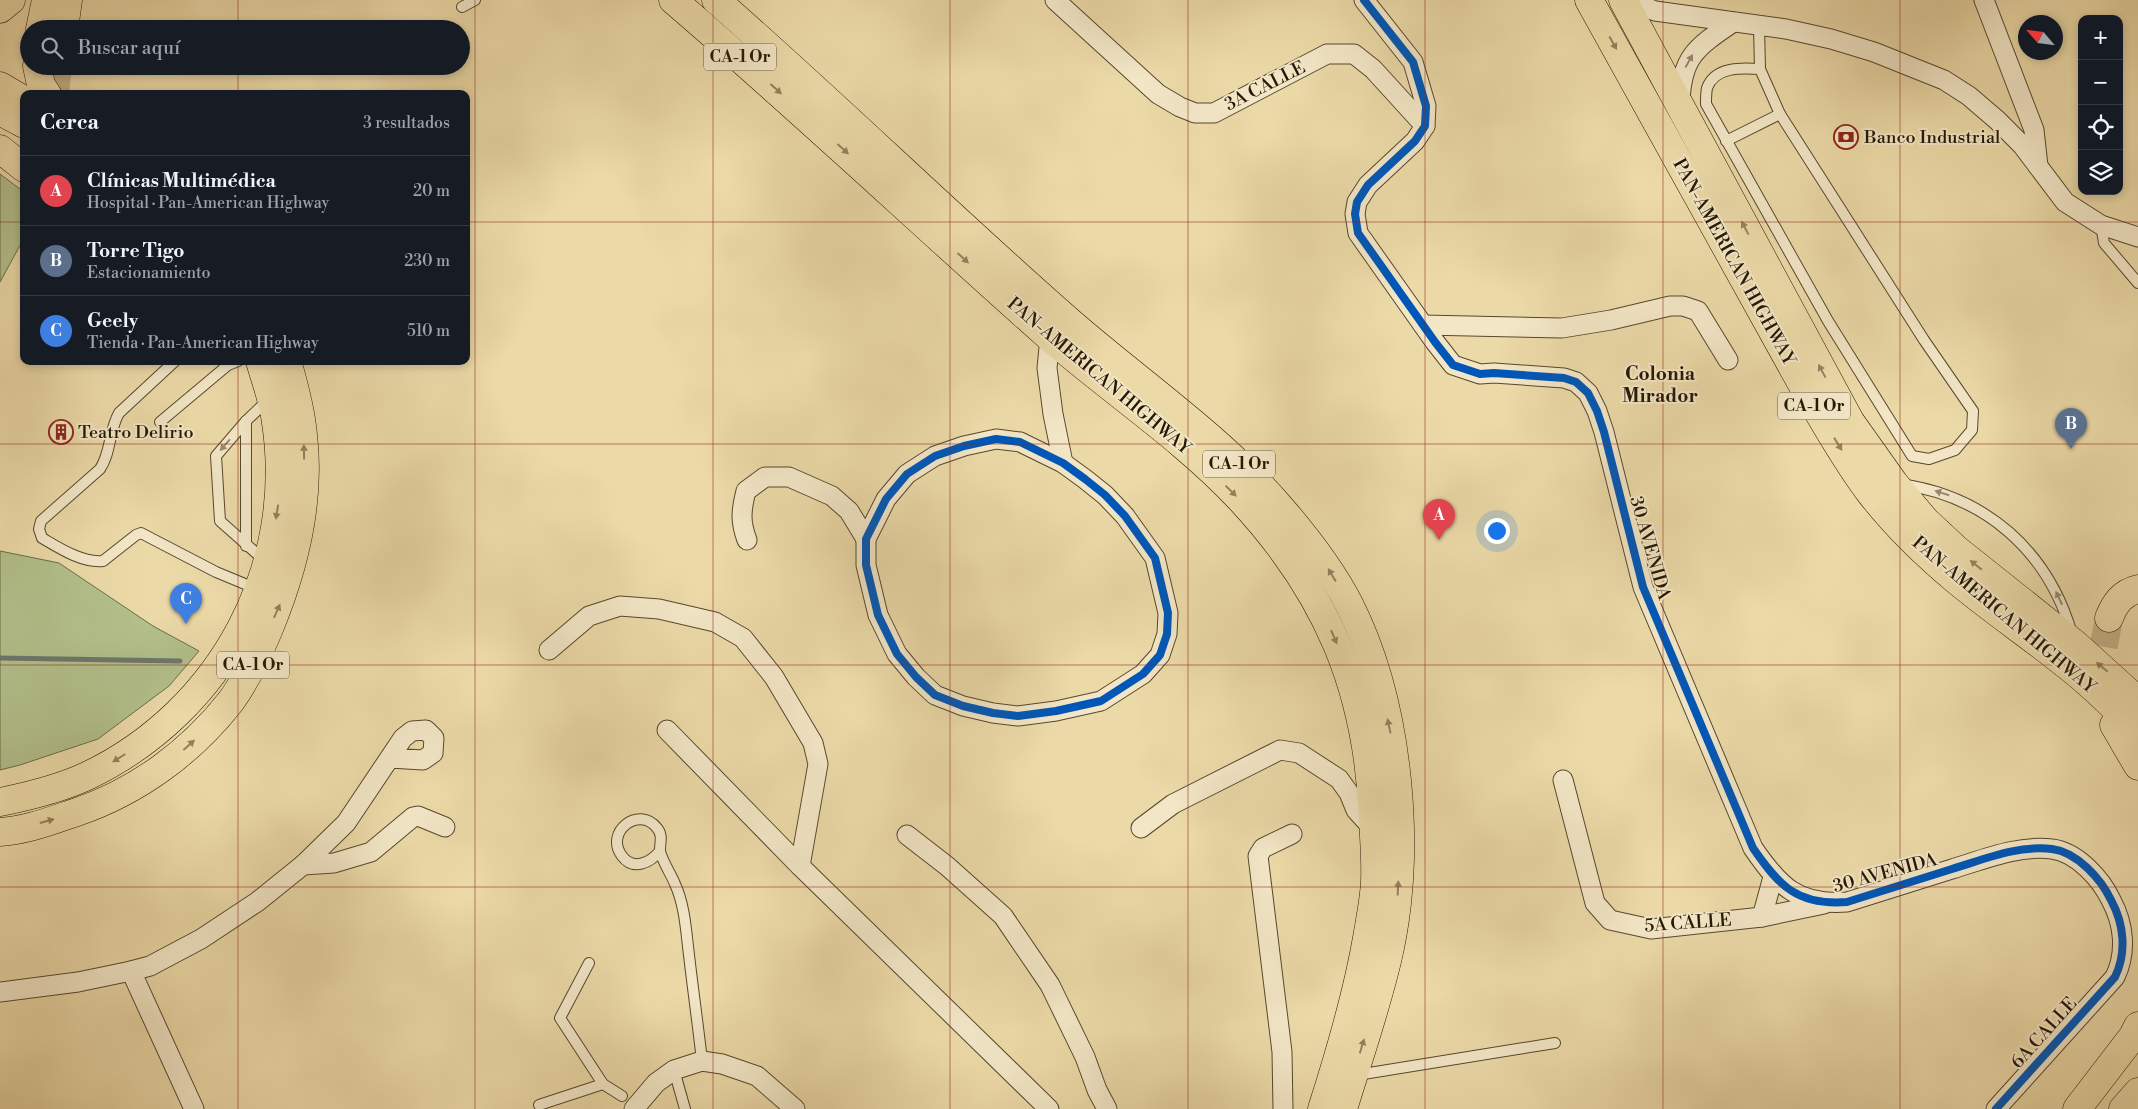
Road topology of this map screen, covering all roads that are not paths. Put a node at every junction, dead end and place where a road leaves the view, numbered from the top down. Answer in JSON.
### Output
{"nodes":[{"id":1,"x":11,"y":0,"type":"edge"},
{"id":2,"x":46,"y":0,"type":"edge"},
{"id":3,"x":68,"y":0,"type":"edge"},
{"id":4,"x":475,"y":0,"type":"edge"},
{"id":5,"x":673,"y":0,"type":"edge"},
{"id":6,"x":716,"y":0,"type":"edge"},
{"id":7,"x":1055,"y":0,"type":"edge"},
{"id":8,"x":1364,"y":0,"type":"edge"},
{"id":9,"x":1590,"y":0,"type":"edge"},
{"id":10,"x":1623,"y":0,"type":"edge"},
{"id":11,"x":1629,"y":0,"type":"edge"},
{"id":12,"x":1984,"y":0,"type":"edge"},
{"id":13,"x":462,"y":8,"type":"dead end"},
{"id":14,"x":0,"y":9,"type":"edge"},
{"id":15,"x":42,"y":20,"type":"edge"},
{"id":16,"x":65,"y":20,"type":"edge"},
{"id":17,"x":1732,"y":23,"type":"junction"},
{"id":18,"x":1759,"y":26,"type":"junction"},
{"id":19,"x":1760,"y":69,"type":"junction"},
{"id":20,"x":39,"y":75,"type":"edge"},
{"id":21,"x":0,"y":86,"type":"edge"},
{"id":22,"x":44,"y":90,"type":"edge"},
{"id":23,"x":20,"y":98,"type":"edge"},
{"id":24,"x":1680,"y":108,"type":"junction"},
{"id":25,"x":0,"y":111,"type":"edge"},
{"id":26,"x":1780,"y":114,"type":"junction"},
{"id":27,"x":20,"y":122,"type":"edge"},
{"id":28,"x":1425,"y":126,"type":"junction"},
{"id":29,"x":1726,"y":141,"type":"junction"},
{"id":30,"x":0,"y":149,"type":"edge"},
{"id":31,"x":20,"y":165,"type":"edge"},
{"id":32,"x":2038,"y":167,"type":"junction"},
{"id":33,"x":2102,"y":225,"type":"junction"},
{"id":34,"x":2138,"y":238,"type":"edge"},
{"id":35,"x":2138,"y":283,"type":"edge"},
{"id":36,"x":1423,"y":325,"type":"junction"},
{"id":37,"x":1050,"y":337,"type":"junction"},
{"id":38,"x":1728,"y":360,"type":"dead end"},
{"id":39,"x":171,"y":365,"type":"edge"},
{"id":40,"x":228,"y":365,"type":"edge"},
{"id":41,"x":252,"y":365,"type":"edge"},
{"id":42,"x":261,"y":365,"type":"edge"},
{"id":43,"x":288,"y":365,"type":"edge"},
{"id":44,"x":270,"y":394,"type":"junction"},
{"id":45,"x":160,"y":422,"type":"dead end"},
{"id":46,"x":246,"y":422,"type":"junction"},
{"id":47,"x":1063,"y":463,"type":"junction"},
{"id":48,"x":1894,"y":483,"type":"junction"},
{"id":49,"x":866,"y":539,"type":"junction"},
{"id":50,"x":747,"y":540,"type":"dead end"},
{"id":51,"x":246,"y":546,"type":"junction"},
{"id":52,"x":268,"y":564,"type":"junction"},
{"id":53,"x":2138,"y":589,"type":"edge"},
{"id":54,"x":258,"y":590,"type":"junction"},
{"id":55,"x":2109,"y":618,"type":"tunnel mouth"},
{"id":56,"x":2075,"y":644,"type":"junction"},
{"id":57,"x":549,"y":650,"type":"dead end"},
{"id":58,"x":2138,"y":701,"type":"edge"},
{"id":59,"x":2126,"y":729,"type":"edge"},
{"id":60,"x":667,"y":730,"type":"dead end"},
{"id":61,"x":390,"y":758,"type":"dead end"},
{"id":62,"x":2138,"y":766,"type":"edge"},
{"id":63,"x":1563,"y":780,"type":"dead end"},
{"id":64,"x":1361,"y":791,"type":"junction"},
{"id":65,"x":0,"y":802,"type":"edge"},
{"id":66,"x":445,"y":827,"type":"dead end"},
{"id":67,"x":1141,"y":828,"type":"dead end"},
{"id":68,"x":0,"y":832,"type":"edge"},
{"id":69,"x":1292,"y":834,"type":"dead end"},
{"id":70,"x":907,"y":835,"type":"dead end"},
{"id":71,"x":660,"y":851,"type":"junction"},
{"id":72,"x":303,"y":865,"type":"junction"},
{"id":73,"x":800,"y":866,"type":"junction"},
{"id":74,"x":1773,"y":877,"type":"junction"},
{"id":75,"x":1825,"y":904,"type":"junction"},
{"id":76,"x":1762,"y":917,"type":"junction"},
{"id":77,"x":589,"y":962,"type":"dead end"},
{"id":78,"x":131,"y":971,"type":"junction"},
{"id":79,"x":2115,"y":977,"type":"joint"},
{"id":80,"x":0,"y":992,"type":"edge"},
{"id":81,"x":2138,"y":1026,"type":"edge"},
{"id":82,"x":1555,"y":1043,"type":"dead end"},
{"id":83,"x":2138,"y":1055,"type":"edge"},
{"id":84,"x":702,"y":1061,"type":"junction"},
{"id":85,"x":674,"y":1070,"type":"junction"},
{"id":86,"x":1344,"y":1072,"type":"junction"},
{"id":87,"x":603,"y":1084,"type":"junction"},
{"id":88,"x":2138,"y":1092,"type":"edge"},
{"id":89,"x":631,"y":1103,"type":"edge"},
{"id":90,"x":539,"y":1105,"type":"dead end"},
{"id":91,"x":194,"y":1109,"type":"edge"},
{"id":92,"x":685,"y":1109,"type":"edge"},
{"id":93,"x":795,"y":1109,"type":"edge"},
{"id":94,"x":1049,"y":1109,"type":"edge"},
{"id":95,"x":1107,"y":1109,"type":"edge"},
{"id":96,"x":1283,"y":1109,"type":"edge"},
{"id":97,"x":1312,"y":1109,"type":"edge"},
{"id":98,"x":1322,"y":1109,"type":"edge"},
{"id":99,"x":1343,"y":1109,"type":"edge"},
{"id":100,"x":1996,"y":1109,"type":"edge"},
{"id":101,"x":2077,"y":1109,"type":"edge"},
{"id":102,"x":2085,"y":1109,"type":"edge"},
{"id":103,"x":2123,"y":1109,"type":"edge"}],
"edges":[{"from":1,"to":14,"type":"highway"},
{"from":2,"to":15,"type":"highway"},
{"from":3,"to":16,"type":"highway"},
{"from":4,"to":13,"type":"lane"},
{"from":5,"to":37,"type":"highway","name":"PAN-AMERICAN HIGHWAY","number":"CA-1 Or","one_way":true},
{"from":86,"to":6,"type":"highway","name":"PAN-AMERICAN HIGHWAY","number":"CA-1 Or","one_way":true},
{"from":7,"to":28,"type":"street","name":"3A CALLE"},
{"from":8,"to":28,"type":"street"},
{"from":9,"to":59,"type":"highway","name":"PAN-AMERICAN HIGHWAY","number":"CA-1 Or","one_way":true},
{"from":10,"to":24,"type":"highway","name":"PAN-AMERICAN HIGHWAY","number":"CA-1 Or"},
{"from":11,"to":17,"type":"street"},
{"from":12,"to":32,"type":"street"},
{"from":17,"to":18,"type":"street"},
{"from":24,"to":17,"type":"street","one_way":true},
{"from":18,"to":19,"type":"lane"},
{"from":18,"to":32,"type":"street"},
{"from":19,"to":26,"type":"lane"},
{"from":19,"to":29,"type":"lane"},
{"from":20,"to":22,"type":"highway"},
{"from":21,"to":23,"type":"highway"},
{"from":48,"to":24,"type":"highway","name":"PAN-AMERICAN HIGHWAY","number":"CA-1 Or","one_way":true},
{"from":25,"to":27,"type":"highway"},
{"from":26,"to":29,"type":"lane"},
{"from":26,"to":29,"type":"lane"},
{"from":28,"to":36,"type":"street","name":"30 AVENIDA"},
{"from":30,"to":31,"type":"highway"},
{"from":32,"to":33,"type":"street"},
{"from":33,"to":34,"type":"street"},
{"from":33,"to":35,"type":"lane"},
{"from":36,"to":38,"type":"street"},
{"from":36,"to":74,"type":"street","name":"30 AVENIDA"},
{"from":37,"to":47,"type":"street"},
{"from":37,"to":64,"type":"highway","name":"PAN-AMERICAN HIGHWAY","number":"CA-1 Or","one_way":true},
{"from":39,"to":54,"type":"lane"},
{"from":40,"to":45,"type":"lane"},
{"from":41,"to":44,"type":"highway"},
{"from":42,"to":44,"type":"highway","number":"CA-1 Or"},
{"from":68,"to":43,"type":"highway","number":"CA-1 Or","one_way":true},
{"from":44,"to":46,"type":"lane"},
{"from":44,"to":52,"type":"highway","number":"CA-1 Or","one_way":true},
{"from":46,"to":51,"type":"lane"},
{"from":46,"to":51,"type":"lane","one_way":true},
{"from":47,"to":49,"type":"street"},
{"from":47,"to":49,"type":"street"},
{"from":56,"to":48,"type":"highway","name":"PAN-AMERICAN HIGHWAY","number":"CA-1 Or","one_way":true},
{"from":56,"to":48,"type":"lane","one_way":true},
{"from":49,"to":50,"type":"street"},
{"from":51,"to":52,"type":"lane"},
{"from":52,"to":54,"type":"highway","number":"CA-1 Or"},
{"from":53,"to":55,"type":"highway"},
{"from":54,"to":65,"type":"highway","number":"CA-1 Or","one_way":true},
{"from":58,"to":56,"type":"highway","name":"PAN-AMERICAN HIGHWAY","number":"CA-1 Or","one_way":true},
{"from":57,"to":73,"type":"street"},
{"from":59,"to":62,"type":"highway","name":"PAN-AMERICAN HIGHWAY"},
{"from":60,"to":73,"type":"street"},
{"from":61,"to":72,"type":"street"},
{"from":63,"to":76,"type":"street","name":"5A CALLE"},
{"from":64,"to":67,"type":"street"},
{"from":64,"to":86,"type":"highway","name":"PAN-AMERICAN HIGHWAY","number":"CA-1 Or"},
{"from":66,"to":72,"type":"street"},
{"from":69,"to":96,"type":"street"},
{"from":70,"to":95,"type":"street"},
{"from":71,"to":71,"type":"lane"},
{"from":71,"to":84,"type":"lane"},
{"from":72,"to":78,"type":"street"},
{"from":73,"to":94,"type":"street"},
{"from":74,"to":75,"type":"street","name":"30 AVENIDA"},
{"from":74,"to":76,"type":"street"},
{"from":75,"to":76,"type":"street","name":"5A CALLE"},
{"from":75,"to":79,"type":"street","name":"30 AVENIDA"},
{"from":77,"to":87,"type":"lane"},
{"from":78,"to":80,"type":"street"},
{"from":78,"to":91,"type":"street"},
{"from":79,"to":100,"type":"street","name":"6A CALLE"},
{"from":81,"to":101,"type":"highway"},
{"from":82,"to":86,"type":"lane"},
{"from":83,"to":102,"type":"highway"},
{"from":84,"to":85,"type":"street"},
{"from":84,"to":93,"type":"street"},
{"from":85,"to":89,"type":"street"},
{"from":85,"to":92,"type":"lane"},
{"from":86,"to":97,"type":"street"},
{"from":86,"to":98,"type":"highway","name":"PAN-AMERICAN HIGHWAY","number":"CA-1 Or"},
{"from":86,"to":99,"type":"highway","name":"PAN-AMERICAN HIGHWAY","number":"CA-1 Or"},
{"from":87,"to":89,"type":"lane"},
{"from":87,"to":90,"type":"lane"},
{"from":88,"to":103,"type":"highway"}]}
